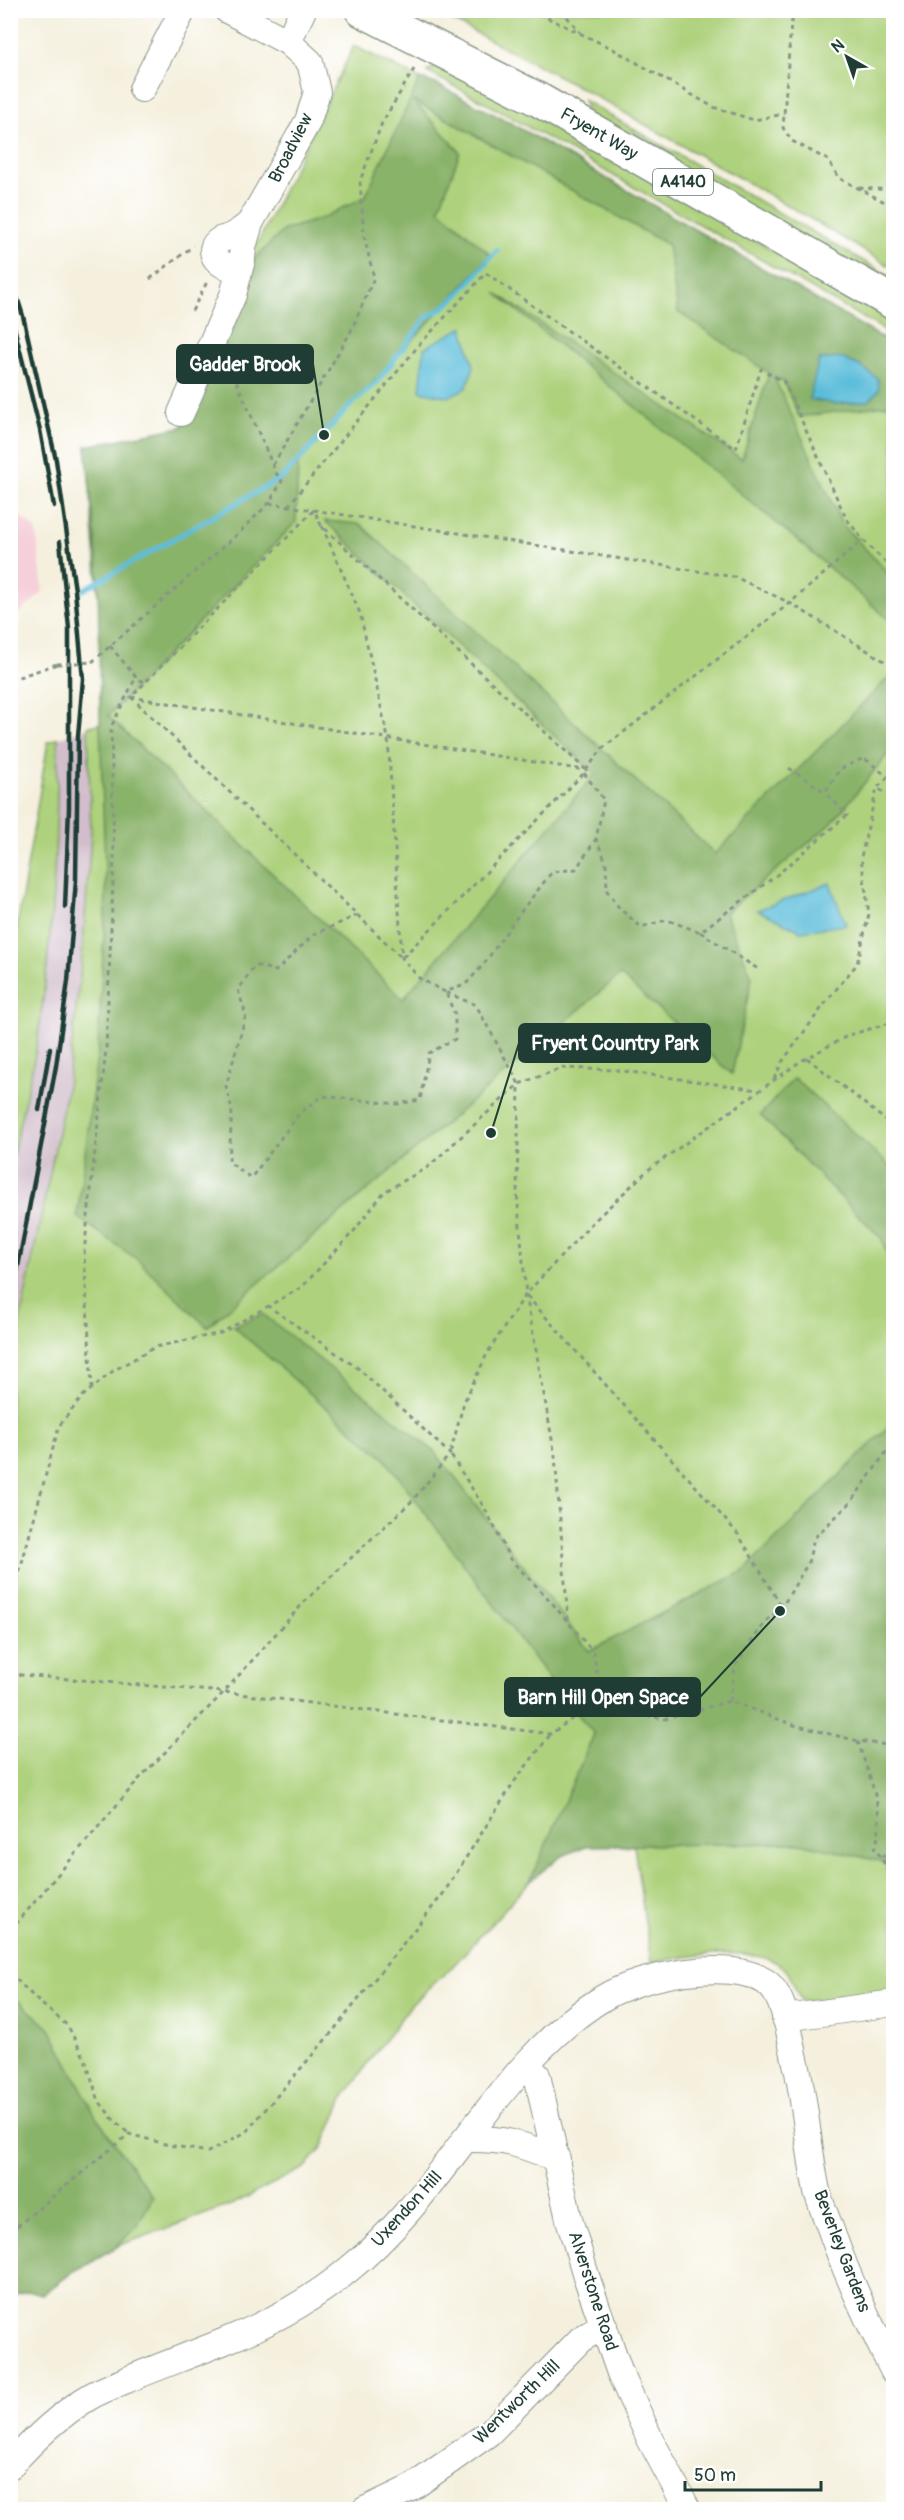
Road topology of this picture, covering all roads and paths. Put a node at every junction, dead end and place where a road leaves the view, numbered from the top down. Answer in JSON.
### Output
{"nodes":[{"id":1,"x":183,"y":10,"type":"edge"},
{"id":2,"x":227,"y":10,"type":"edge"},
{"id":3,"x":303,"y":10,"type":"edge"},
{"id":4,"x":362,"y":10,"type":"edge"},
{"id":5,"x":531,"y":10,"type":"edge"},
{"id":6,"x":561,"y":10,"type":"edge"},
{"id":7,"x":795,"y":10,"type":"edge"},
{"id":8,"x":581,"y":34,"type":"junction"},
{"id":9,"x":288,"y":42,"type":"junction"},
{"id":10,"x":414,"y":69,"type":"dead end"},
{"id":11,"x":142,"y":89,"type":"dead end"},
{"id":12,"x":784,"y":114,"type":"junction"},
{"id":13,"x":857,"y":188,"type":"junction"},
{"id":14,"x":894,"y":190,"type":"edge"},
{"id":15,"x":894,"y":207,"type":"edge"},
{"id":16,"x":250,"y":224,"type":"junction"},
{"id":17,"x":216,"y":253,"type":"junction"},
{"id":18,"x":242,"y":260,"type":"junction"},
{"id":19,"x":150,"y":279,"type":"dead end"},
{"id":20,"x":894,"y":303,"type":"edge"},
{"id":21,"x":192,"y":311,"type":"dead end"},
{"id":22,"x":206,"y":356,"type":"junction"},
{"id":23,"x":181,"y":413,"type":"dead end"},
{"id":24,"x":273,"y":465,"type":"junction"},
{"id":25,"x":269,"y":503,"type":"junction"},
{"id":26,"x":288,"y":506,"type":"junction"},
{"id":27,"x":314,"y":510,"type":"junction"},
{"id":28,"x":321,"y":525,"type":"junction"},
{"id":29,"x":863,"y":540,"type":"junction"},
{"id":30,"x":894,"y":571,"type":"edge"},
{"id":31,"x":790,"y":603,"type":"junction"},
{"id":32,"x":110,"y":646,"type":"junction"},
{"id":33,"x":894,"y":667,"type":"edge"},
{"id":34,"x":136,"y":677,"type":"junction"},
{"id":35,"x":10,"y":680,"type":"edge"},
{"id":36,"x":145,"y":683,"type":"junction"},
{"id":37,"x":131,"y":697,"type":"junction"},
{"id":38,"x":388,"y":738,"type":"junction"},
{"id":39,"x":789,"y":768,"type":"dead end"},
{"id":40,"x":585,"y":771,"type":"junction"},
{"id":41,"x":894,"y":771,"type":"edge"},
{"id":42,"x":888,"y":777,"type":"junction"},
{"id":43,"x":877,"y":788,"type":"junction"},
{"id":44,"x":825,"y":792,"type":"junction"},
{"id":45,"x":894,"y":798,"type":"edge"},
{"id":46,"x":596,"y":839,"type":"junction"},
{"id":47,"x":358,"y":915,"type":"junction"},
{"id":48,"x":700,"y":932,"type":"junction"},
{"id":49,"x":402,"y":958,"type":"junction"},
{"id":50,"x":758,"y":969,"type":"dead end"},
{"id":51,"x":445,"y":992,"type":"junction"},
{"id":52,"x":894,"y":1022,"type":"edge"},
{"id":53,"x":807,"y":1058,"type":"junction"},
{"id":54,"x":772,"y":1081,"type":"junction"},
{"id":55,"x":519,"y":1084,"type":"junction"},
{"id":56,"x":759,"y":1090,"type":"junction"},
{"id":57,"x":894,"y":1127,"type":"edge"},
{"id":58,"x":526,"y":1294,"type":"junction"},
{"id":59,"x":268,"y":1306,"type":"junction"},
{"id":60,"x":92,"y":1389,"type":"junction"},
{"id":61,"x":894,"y":1441,"type":"edge"},
{"id":62,"x":450,"y":1454,"type":"junction"},
{"id":63,"x":10,"y":1607,"type":"edge"},
{"id":64,"x":782,"y":1607,"type":"junction"},
{"id":65,"x":568,"y":1621,"type":"junction"},
{"id":66,"x":10,"y":1674,"type":"edge"},
{"id":67,"x":224,"y":1692,"type":"junction"},
{"id":68,"x":730,"y":1701,"type":"junction"},
{"id":69,"x":604,"y":1709,"type":"junction"},
{"id":70,"x":551,"y":1734,"type":"junction"},
{"id":71,"x":894,"y":1740,"type":"edge"},
{"id":72,"x":858,"y":1741,"type":"junction"},
{"id":73,"x":892,"y":1746,"type":"edge"},
{"id":74,"x":894,"y":1847,"type":"edge"},
{"id":75,"x":882,"y":1857,"type":"junction"},
{"id":76,"x":894,"y":1892,"type":"edge"},
{"id":77,"x":10,"y":1931,"type":"edge"},
{"id":78,"x":10,"y":1973,"type":"edge"},
{"id":79,"x":894,"y":2003,"type":"edge"},
{"id":80,"x":783,"y":2008,"type":"junction"},
{"id":81,"x":526,"y":2065,"type":"junction"},
{"id":82,"x":129,"y":2134,"type":"junction"},
{"id":83,"x":465,"y":2139,"type":"junction"},
{"id":84,"x":557,"y":2159,"type":"junction"},
{"id":85,"x":10,"y":2232,"type":"edge"},
{"id":86,"x":604,"y":2326,"type":"junction"},
{"id":87,"x":894,"y":2372,"type":"edge"},
{"id":88,"x":10,"y":2466,"type":"edge"},
{"id":89,"x":365,"y":2510,"type":"edge"},
{"id":90,"x":688,"y":2510,"type":"edge"}],
"edges":[{"from":1,"to":11,"type":"street"},
{"from":2,"to":9,"type":"street","name":"Broadview"},
{"from":3,"to":9,"type":"street"},
{"from":4,"to":20,"type":"main road","name":"Fryent Way","number":"A4140"},
{"from":5,"to":8,"type":"path"},
{"from":6,"to":8,"type":"path"},
{"from":7,"to":12,"type":"path"},
{"from":8,"to":12,"type":"path"},
{"from":9,"to":16,"type":"street","name":"Broadview"},
{"from":10,"to":24,"type":"path"},
{"from":12,"to":13,"type":"path"},
{"from":13,"to":14,"type":"path"},
{"from":13,"to":15,"type":"path"},
{"from":16,"to":17,"type":"street"},
{"from":16,"to":18,"type":"street","name":"Broadview"},
{"from":17,"to":18,"type":"street"},
{"from":17,"to":19,"type":"path"},
{"from":17,"to":21,"type":"path"},
{"from":18,"to":22,"type":"street","name":"Broadview"},
{"from":22,"to":23,"type":"street","name":"Broadview"},
{"from":22,"to":24,"type":"path"},
{"from":24,"to":25,"type":"path"},
{"from":25,"to":26,"type":"path"},
{"from":25,"to":32,"type":"path"},
{"from":26,"to":27,"type":"path"},
{"from":26,"to":29,"type":"path"},
{"from":27,"to":28,"type":"path"},
{"from":27,"to":31,"type":"path"},
{"from":27,"to":36,"type":"path"},
{"from":28,"to":38,"type":"path"},
{"from":28,"to":40,"type":"path"},
{"from":29,"to":30,"type":"path"},
{"from":29,"to":31,"type":"path"},
{"from":31,"to":33,"type":"path"},
{"from":31,"to":40,"type":"path"},
{"from":32,"to":34,"type":"path"},
{"from":32,"to":35,"type":"path","bridge":true},
{"from":34,"to":36,"type":"path"},
{"from":34,"to":60,"type":"path"},
{"from":36,"to":37,"type":"path"},
{"from":37,"to":38,"type":"path"},
{"from":37,"to":47,"type":"path"},
{"from":38,"to":40,"type":"path"},
{"from":38,"to":49,"type":"path"},
{"from":39,"to":44,"type":"path"},
{"from":40,"to":46,"type":"path"},
{"from":40,"to":49,"type":"path"},
{"from":41,"to":42,"type":"path"},
{"from":42,"to":43,"type":"path"},
{"from":42,"to":44,"type":"path"},
{"from":43,"to":45,"type":"path"},
{"from":43,"to":54,"type":"path"},
{"from":44,"to":48,"type":"path"},
{"from":46,"to":48,"type":"path"},
{"from":46,"to":51,"type":"path"},
{"from":47,"to":49,"type":"path"},
{"from":47,"to":51,"type":"path"},
{"from":48,"to":50,"type":"path"},
{"from":49,"to":51,"type":"path"},
{"from":51,"to":55,"type":"path"},
{"from":52,"to":53,"type":"path"},
{"from":53,"to":54,"type":"path"},
{"from":53,"to":57,"type":"path"},
{"from":54,"to":56,"type":"path"},
{"from":55,"to":56,"type":"path"},
{"from":55,"to":58,"type":"path"},
{"from":55,"to":59,"type":"path"},
{"from":56,"to":58,"type":"path"},
{"from":58,"to":62,"type":"path"},
{"from":58,"to":64,"type":"path"},
{"from":58,"to":65,"type":"path"},
{"from":59,"to":60,"type":"path"},
{"from":59,"to":62,"type":"path"},
{"from":60,"to":63,"type":"path"},
{"from":61,"to":64,"type":"path"},
{"from":62,"to":65,"type":"path"},
{"from":62,"to":67,"type":"path"},
{"from":64,"to":68,"type":"path"},
{"from":65,"to":69,"type":"path"},
{"from":66,"to":67,"type":"path"},
{"from":67,"to":70,"type":"path"},
{"from":67,"to":77,"type":"path"},
{"from":68,"to":69,"type":"path"},
{"from":68,"to":72,"type":"path"},
{"from":69,"to":70,"type":"path"},
{"from":70,"to":82,"type":"path"},
{"from":71,"to":73,"type":"path"},
{"from":72,"to":73,"type":"path"},
{"from":72,"to":75,"type":"path"},
{"from":74,"to":75,"type":"path"},
{"from":75,"to":76,"type":"path"},
{"from":78,"to":82,"type":"path"},
{"from":79,"to":80,"type":"street"},
{"from":80,"to":81,"type":"street","name":"Uxendon Hill"},
{"from":80,"to":87,"type":"street","name":"Beverley Gardens"},
{"from":81,"to":83,"type":"street","name":"Uxendon Hill"},
{"from":81,"to":84,"type":"street","name":"Alverstone Road"},
{"from":82,"to":85,"type":"path"},
{"from":83,"to":84,"type":"street"},
{"from":83,"to":88,"type":"street","name":"Uxendon Hill"},
{"from":84,"to":86,"type":"street","name":"Alverstone Road"},
{"from":86,"to":89,"type":"street","name":"Wentworth Hill"},
{"from":86,"to":90,"type":"street","name":"Alverstone Road"}]}
